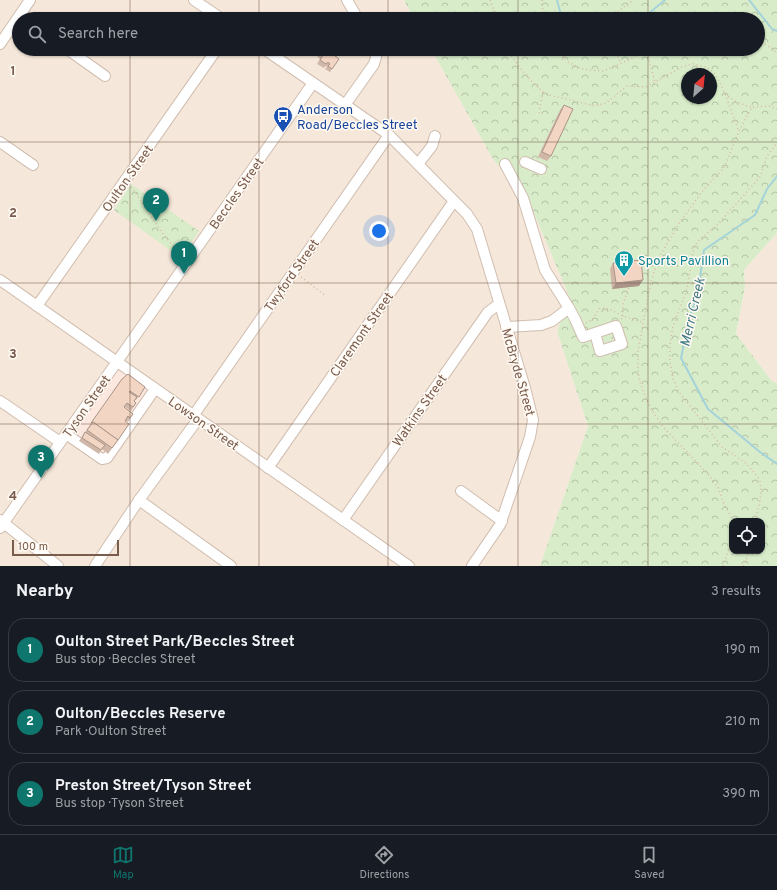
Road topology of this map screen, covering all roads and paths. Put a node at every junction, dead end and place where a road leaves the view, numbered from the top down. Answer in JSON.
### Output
{"nodes":[{"id":1,"x":30,"y":0,"type":"edge"},
{"id":2,"x":194,"y":0,"type":"edge"},
{"id":3,"x":347,"y":0,"type":"edge"},
{"id":4,"x":490,"y":0,"type":"edge"},
{"id":5,"x":542,"y":0,"type":"edge"},
{"id":6,"x":633,"y":0,"type":"edge"},
{"id":7,"x":24,"y":12,"type":"edge"},
{"id":8,"x":212,"y":12,"type":"edge"},
{"id":9,"x":354,"y":12,"type":"edge"},
{"id":10,"x":495,"y":12,"type":"edge"},
{"id":11,"x":544,"y":12,"type":"edge"},
{"id":12,"x":617,"y":12,"type":"edge"},
{"id":13,"x":12,"y":29,"type":"edge"},
{"id":14,"x":0,"y":44,"type":"edge"},
{"id":15,"x":765,"y":44,"type":"edge"},
{"id":16,"x":777,"y":53,"type":"edge"},
{"id":17,"x":77,"y":56,"type":"edge"},
{"id":18,"x":212,"y":56,"type":"edge"},
{"id":19,"x":274,"y":56,"type":"edge"},
{"id":20,"x":376,"y":56,"type":"edge"},
{"id":21,"x":512,"y":56,"type":"edge"},
{"id":22,"x":563,"y":56,"type":"edge"},
{"id":23,"x":617,"y":56,"type":"edge"},
{"id":24,"x":636,"y":56,"type":"edge"},
{"id":25,"x":647,"y":56,"type":"edge"},
{"id":26,"x":621,"y":64,"type":"junction"},
{"id":27,"x":105,"y":76,"type":"dead end"},
{"id":28,"x":655,"y":82,"type":"junction"},
{"id":29,"x":313,"y":83,"type":"junction"},
{"id":30,"x":543,"y":92,"type":"junction"},
{"id":31,"x":726,"y":94,"type":"junction"},
{"id":32,"x":345,"y":105,"type":"junction"},
{"id":33,"x":752,"y":107,"type":"junction"},
{"id":34,"x":777,"y":109,"type":"edge"},
{"id":35,"x":539,"y":113,"type":"dead end"},
{"id":36,"x":739,"y":131,"type":"junction"},
{"id":37,"x":389,"y":135,"type":"junction"},
{"id":38,"x":435,"y":136,"type":"dead end"},
{"id":39,"x":0,"y":142,"type":"edge"},
{"id":40,"x":777,"y":144,"type":"edge"},
{"id":41,"x":525,"y":162,"type":"dead end"},
{"id":42,"x":418,"y":164,"type":"junction"},
{"id":43,"x":505,"y":164,"type":"dead end"},
{"id":44,"x":33,"y":165,"type":"dead end"},
{"id":45,"x":541,"y":169,"type":"dead end"},
{"id":46,"x":130,"y":185,"type":"dead end"},
{"id":47,"x":454,"y":201,"type":"junction"},
{"id":48,"x":183,"y":256,"type":"dead end"},
{"id":49,"x":293,"y":272,"type":"junction"},
{"id":50,"x":0,"y":280,"type":"edge"},
{"id":51,"x":629,"y":287,"type":"edge"},
{"id":52,"x":326,"y":296,"type":"dead end"},
{"id":53,"x":499,"y":304,"type":"junction"},
{"id":54,"x":37,"y":306,"type":"junction"},
{"id":55,"x":569,"y":308,"type":"junction"},
{"id":56,"x":623,"y":316,"type":"junction"},
{"id":57,"x":619,"y":320,"type":"dead end"},
{"id":58,"x":642,"y":322,"type":"junction"},
{"id":59,"x":578,"y":326,"type":"junction"},
{"id":60,"x":506,"y":327,"type":"junction"},
{"id":61,"x":595,"y":333,"type":"dead end"},
{"id":62,"x":117,"y":362,"type":"junction"},
{"id":63,"x":155,"y":389,"type":"junction"},
{"id":64,"x":0,"y":401,"type":"edge"},
{"id":65,"x":196,"y":417,"type":"junction"},
{"id":66,"x":63,"y":438,"type":"junction"},
{"id":67,"x":268,"y":468,"type":"junction"},
{"id":68,"x":461,"y":491,"type":"dead end"},
{"id":69,"x":139,"y":500,"type":"junction"},
{"id":70,"x":731,"y":518,"type":"edge"},
{"id":71,"x":756,"y":518,"type":"edge"},
{"id":72,"x":342,"y":520,"type":"junction"},
{"id":73,"x":502,"y":521,"type":"junction"},
{"id":74,"x":1,"y":523,"type":"edge"},
{"id":75,"x":729,"y":549,"type":"edge"},
{"id":76,"x":748,"y":554,"type":"edge"},
{"id":77,"x":58,"y":566,"type":"edge"},
{"id":78,"x":95,"y":566,"type":"edge"},
{"id":79,"x":231,"y":566,"type":"edge"},
{"id":80,"x":409,"y":566,"type":"edge"},
{"id":81,"x":472,"y":566,"type":"edge"},
{"id":82,"x":723,"y":566,"type":"edge"},
{"id":83,"x":743,"y":566,"type":"edge"}],
"edges":[{"from":1,"to":7,"type":"street"},
{"from":2,"to":8,"type":"street"},
{"from":3,"to":9,"type":"street"},
{"from":4,"to":10,"type":"path"},
{"from":5,"to":11,"type":"path"},
{"from":6,"to":12,"type":"path"},
{"from":13,"to":14,"type":"street"},
{"from":15,"to":16,"type":"path"},
{"from":17,"to":27,"type":"street"},
{"from":18,"to":54,"type":"street","name":"Oulton Street"},
{"from":19,"to":29,"type":"street","name":"McBryde Street"},
{"from":20,"to":32,"type":"street"},
{"from":21,"to":30,"type":"path"},
{"from":22,"to":26,"type":"path"},
{"from":23,"to":26,"type":"path"},
{"from":24,"to":26,"type":"path"},
{"from":25,"to":28,"type":"path"},
{"from":28,"to":30,"type":"path"},
{"from":28,"to":31,"type":"path"},
{"from":29,"to":32,"type":"street","name":"McBryde Street"},
{"from":29,"to":62,"type":"street","name":"Beccles Street"},
{"from":30,"to":35,"type":"path"},
{"from":31,"to":33,"type":"path"},
{"from":31,"to":36,"type":"path"},
{"from":32,"to":37,"type":"street","name":"McBryde Street"},
{"from":33,"to":34,"type":"path"},
{"from":33,"to":36,"type":"path"},
{"from":36,"to":58,"type":"path"},
{"from":37,"to":42,"type":"street","name":"McBryde Street"},
{"from":37,"to":49,"type":"street","name":"Twyford Street"},
{"from":38,"to":42,"type":"street"},
{"from":39,"to":44,"type":"street"},
{"from":40,"to":71,"type":"path"},
{"from":41,"to":45,"type":"street"},
{"from":42,"to":47,"type":"street","name":"McBryde Street"},
{"from":43,"to":55,"type":"street"},
{"from":46,"to":48,"type":"path"},
{"from":47,"to":53,"type":"street","name":"McBryde Street"},
{"from":47,"to":67,"type":"street","name":"Claremont Street"},
{"from":49,"to":52,"type":"path"},
{"from":49,"to":65,"type":"street","name":"Twyford Street"},
{"from":50,"to":54,"type":"street","name":"Lowson Street"},
{"from":51,"to":56,"type":"path"},
{"from":53,"to":60,"type":"street","name":"McBryde Street"},
{"from":53,"to":72,"type":"street","name":"Watkins Street"},
{"from":54,"to":62,"type":"street","name":"Lowson Street"},
{"from":55,"to":59,"type":"street"},
{"from":55,"to":60,"type":"street"},
{"from":56,"to":57,"type":"path"},
{"from":56,"to":58,"type":"path"},
{"from":56,"to":59,"type":"path"},
{"from":58,"to":70,"type":"path"},
{"from":59,"to":61,"type":"street"},
{"from":60,"to":73,"type":"street","name":"McBryde Street"},
{"from":62,"to":63,"type":"street","name":"Lowson Street"},
{"from":62,"to":66,"type":"street","name":"Tyson Street"},
{"from":63,"to":65,"type":"street","name":"Lowson Street"},
{"from":63,"to":66,"type":"street"},
{"from":64,"to":66,"type":"street"},
{"from":65,"to":67,"type":"street","name":"Lowson Street"},
{"from":65,"to":69,"type":"street","name":"Twyford Street"},
{"from":66,"to":74,"type":"street","name":"Tyson Street"},
{"from":67,"to":72,"type":"street","name":"Lowson Street"},
{"from":68,"to":73,"type":"street"},
{"from":69,"to":78,"type":"street","name":"Twyford Street"},
{"from":69,"to":79,"type":"street"},
{"from":72,"to":80,"type":"street","name":"Lowson Street"},
{"from":73,"to":81,"type":"street","name":"McBryde Street"},
{"from":74,"to":77,"type":"street"},
{"from":75,"to":82,"type":"path"},
{"from":76,"to":83,"type":"path"}]}
